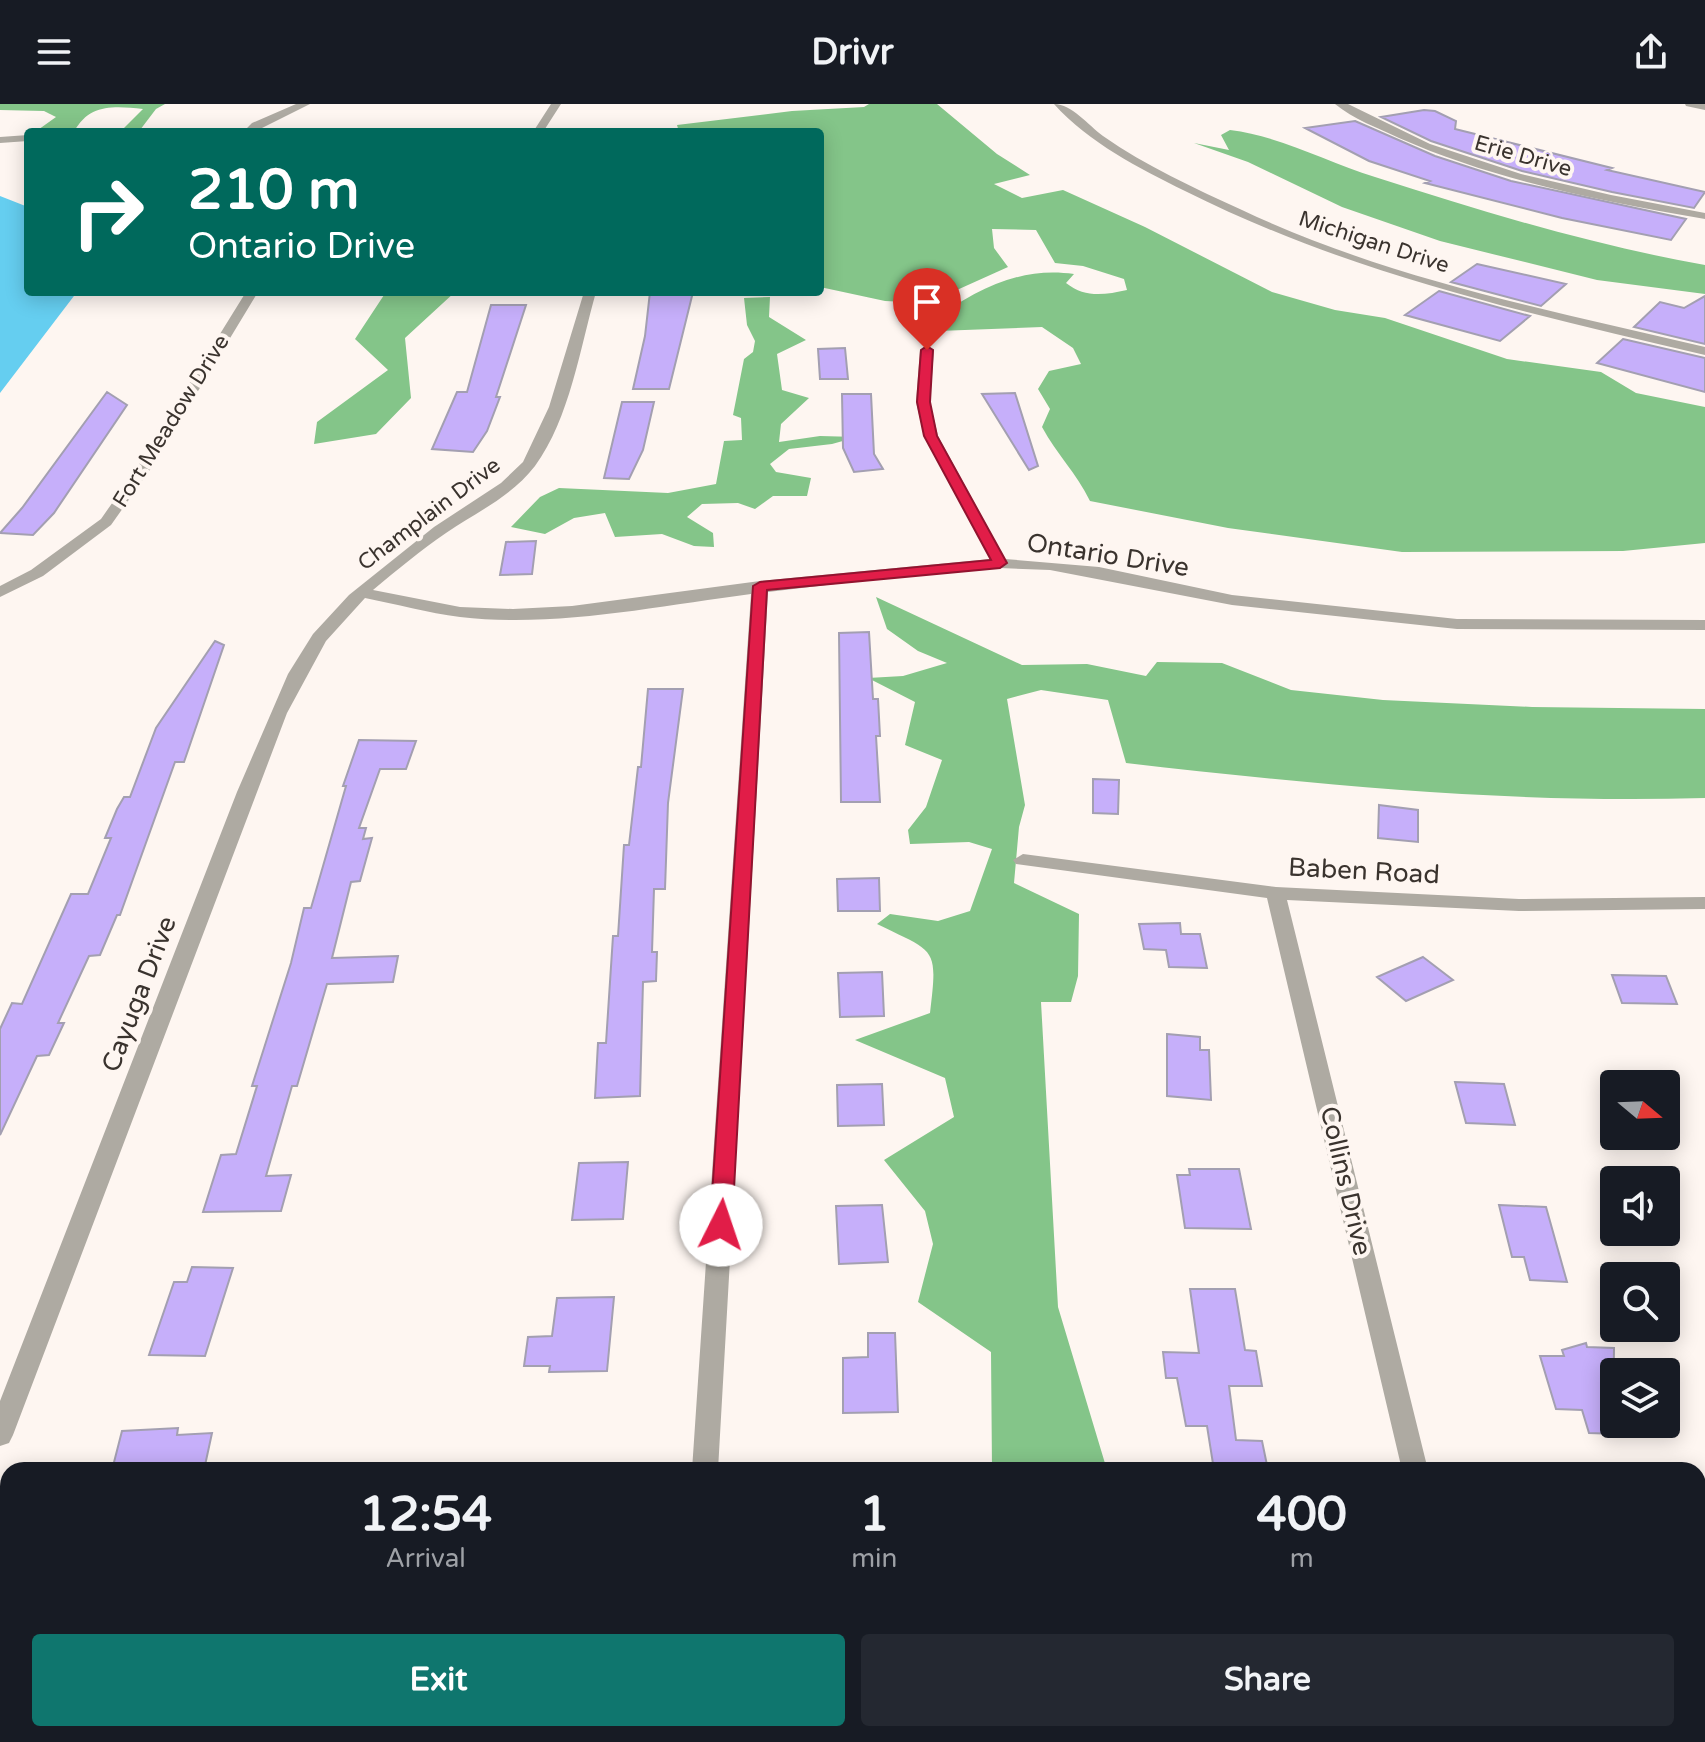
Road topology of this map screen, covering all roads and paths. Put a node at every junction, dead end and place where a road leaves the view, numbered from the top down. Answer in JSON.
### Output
{"nodes":[{"id":1,"x":305,"y":104,"type":"edge"},
{"id":2,"x":556,"y":104,"type":"edge"},
{"id":3,"x":1059,"y":104,"type":"edge"},
{"id":4,"x":1340,"y":104,"type":"edge"},
{"id":5,"x":1690,"y":104,"type":"edge"},
{"id":6,"x":1705,"y":107,"type":"edge"},
{"id":7,"x":253,"y":128,"type":"edge"},
{"id":8,"x":540,"y":128,"type":"edge"},
{"id":9,"x":24,"y":138,"type":"edge"},
{"id":10,"x":0,"y":140,"type":"edge"},
{"id":11,"x":1705,"y":216,"type":"edge"},
{"id":12,"x":250,"y":296,"type":"edge"},
{"id":13,"x":589,"y":296,"type":"edge"},
{"id":14,"x":927,"y":350,"type":"dead end"},
{"id":15,"x":1705,"y":351,"type":"edge"},
{"id":16,"x":1000,"y":563,"type":"junction"},
{"id":17,"x":760,"y":586,"type":"junction"},
{"id":18,"x":0,"y":592,"type":"edge"},
{"id":19,"x":363,"y":593,"type":"junction"},
{"id":20,"x":1705,"y":625,"type":"edge"},
{"id":21,"x":1023,"y":860,"type":"dead end"},
{"id":22,"x":1276,"y":893,"type":"junction"},
{"id":23,"x":1705,"y":903,"type":"edge"},
{"id":24,"x":0,"y":1435,"type":"edge"},
{"id":25,"x":705,"y":1462,"type":"edge"},
{"id":26,"x":1413,"y":1462,"type":"edge"}],
"edges":[{"from":1,"to":7,"type":"street"},
{"from":2,"to":8,"type":"street"},
{"from":3,"to":15,"type":"street","name":"Michigan Drive"},
{"from":4,"to":11,"type":"street","name":"Erie Drive"},
{"from":5,"to":6,"type":"street"},
{"from":9,"to":10,"type":"street"},
{"from":12,"to":18,"type":"street","name":"Fort Meadow Drive"},
{"from":13,"to":19,"type":"street","name":"Champlain Drive"},
{"from":14,"to":16,"type":"street"},
{"from":16,"to":17,"type":"street","name":"Ontario Drive"},
{"from":16,"to":20,"type":"street","name":"Ontario Drive"},
{"from":17,"to":19,"type":"street","name":"Ontario Drive"},
{"from":17,"to":25,"type":"street"},
{"from":19,"to":24,"type":"street","name":"Cayuga Drive"},
{"from":21,"to":22,"type":"street","name":"Baben Road"},
{"from":22,"to":23,"type":"street","name":"Baben Road"},
{"from":22,"to":26,"type":"street","name":"Collins Drive"}]}
